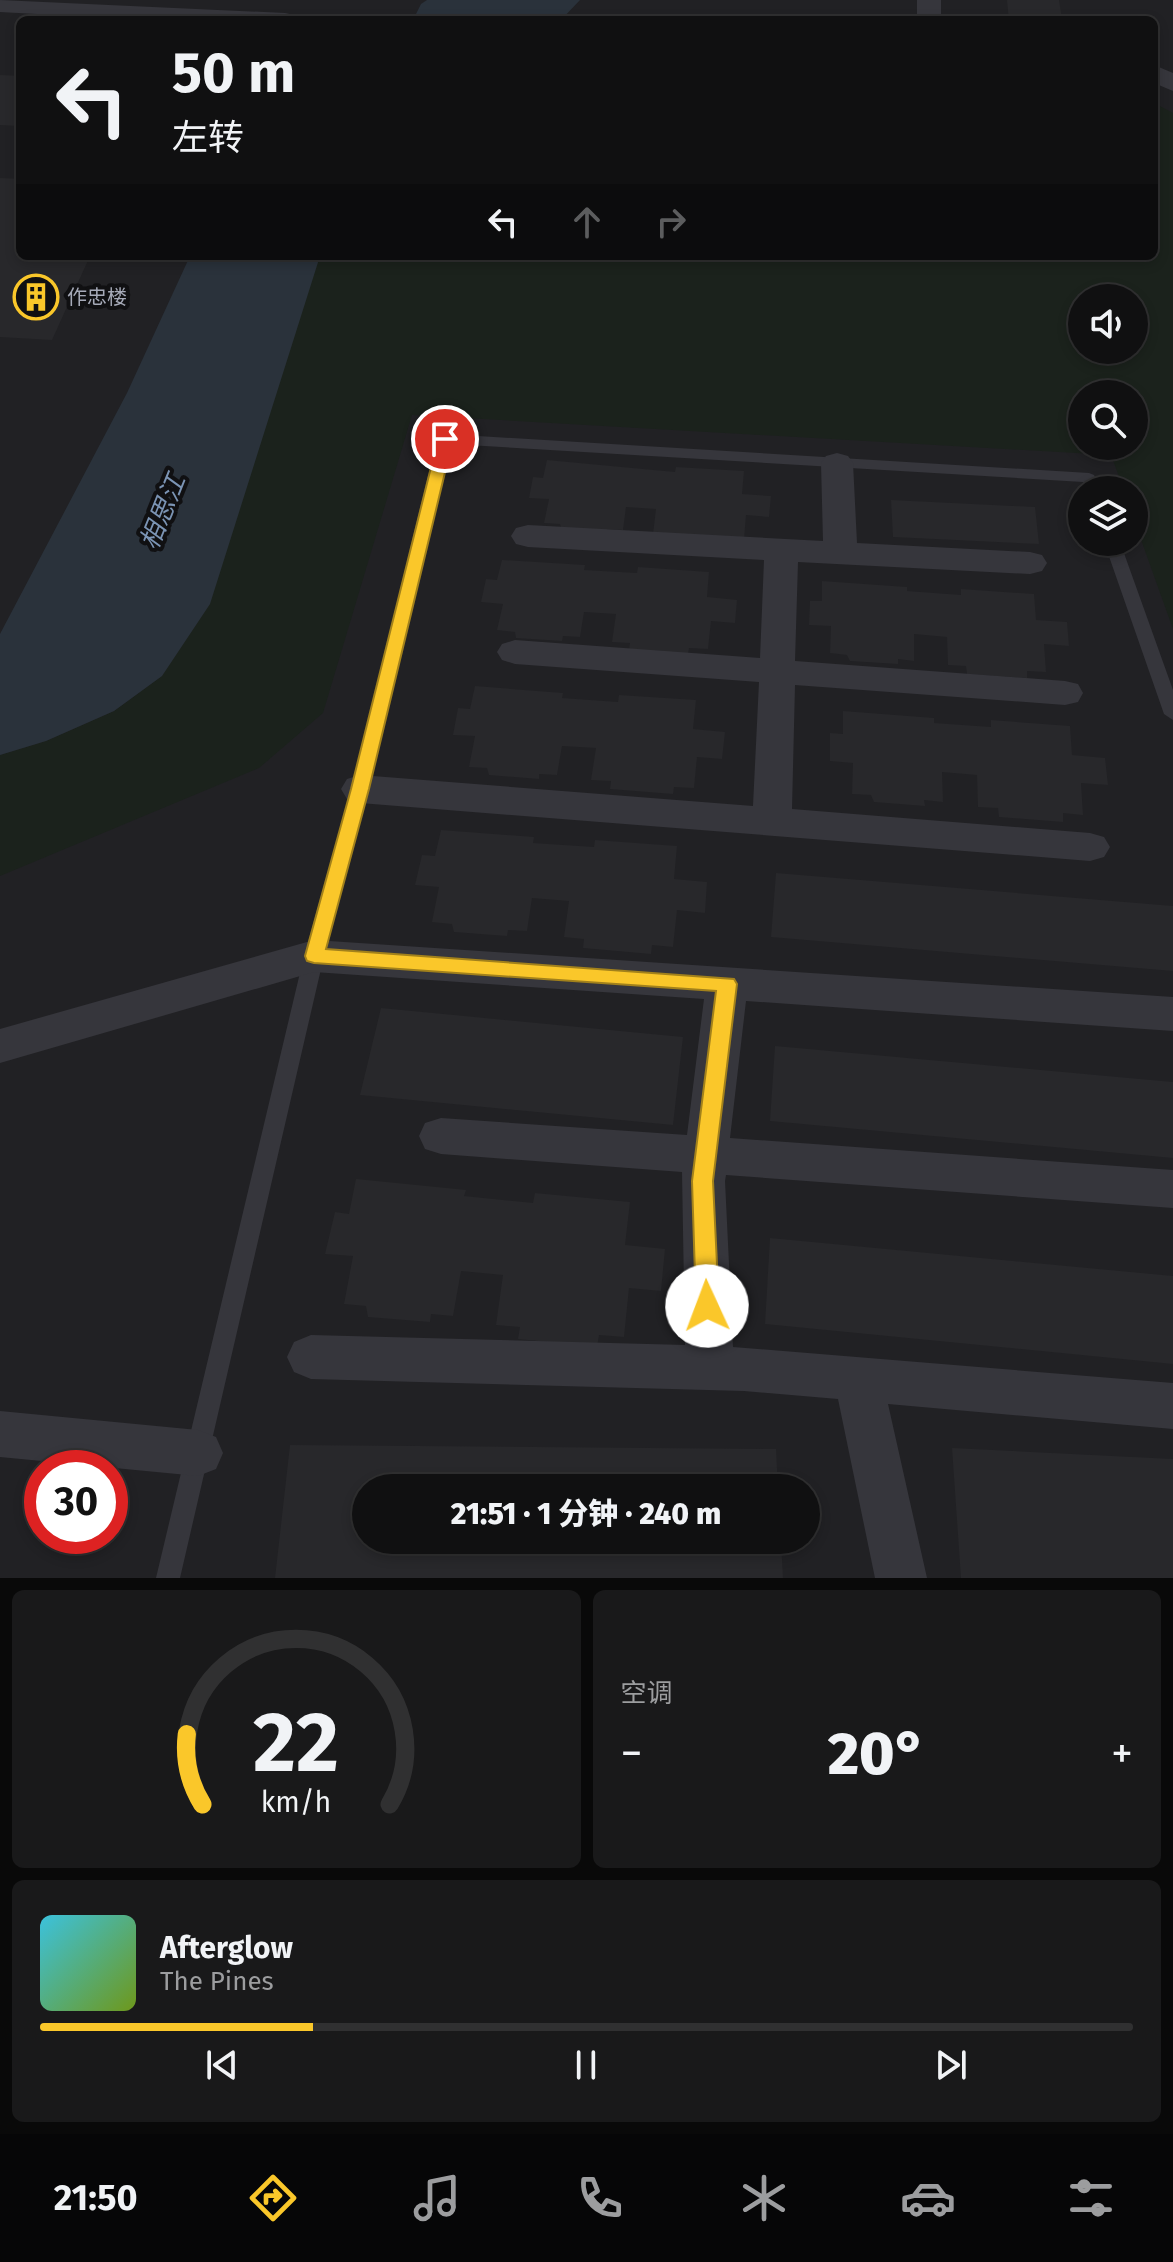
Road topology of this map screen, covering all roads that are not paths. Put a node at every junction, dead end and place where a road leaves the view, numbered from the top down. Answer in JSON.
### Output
{"nodes":[{"id":1,"x":0,"y":5,"type":"edge"},
{"id":2,"x":209,"y":16,"type":"edge"},
{"id":3,"x":837,"y":463,"type":"junction"},
{"id":4,"x":1068,"y":477,"type":"edge"},
{"id":5,"x":528,"y":536,"type":"dead end"},
{"id":6,"x":781,"y":550,"type":"junction"},
{"id":7,"x":840,"y":553,"type":"junction"},
{"id":8,"x":1117,"y":556,"type":"edge"},
{"id":9,"x":1030,"y":563,"type":"dead end"},
{"id":10,"x":515,"y":652,"type":"dead end"},
{"id":11,"x":778,"y":672,"type":"junction"},
{"id":12,"x":1065,"y":693,"type":"dead end"},
{"id":13,"x":1173,"y":714,"type":"edge"},
{"id":14,"x":360,"y":789,"type":"junction"},
{"id":15,"x":772,"y":822,"type":"junction"},
{"id":16,"x":1090,"y":847,"type":"dead end"},
{"id":17,"x":314,"y":956,"type":"junction"},
{"id":18,"x":727,"y":984,"type":"junction"},
{"id":19,"x":1173,"y":1014,"type":"edge"},
{"id":20,"x":0,"y":1046,"type":"edge"},
{"id":21,"x":441,"y":1136,"type":"dead end"},
{"id":22,"x":706,"y":1156,"type":"junction"},
{"id":23,"x":1173,"y":1189,"type":"edge"},
{"id":24,"x":311,"y":1357,"type":"dead end"},
{"id":25,"x":710,"y":1368,"type":"junction"},
{"id":26,"x":858,"y":1378,"type":"junction"},
{"id":27,"x":1173,"y":1406,"type":"edge"},
{"id":28,"x":0,"y":1434,"type":"edge"},
{"id":29,"x":198,"y":1453,"type":"junction"},
{"id":30,"x":168,"y":1578,"type":"edge"},
{"id":31,"x":901,"y":1578,"type":"edge"}],
"edges":[{"from":1,"to":2,"type":"street"},
{"from":3,"to":4,"type":"lane"},
{"from":3,"to":7,"type":"street"},
{"from":3,"to":14,"type":"lane"},
{"from":5,"to":6,"type":"street"},
{"from":6,"to":7,"type":"street"},
{"from":6,"to":11,"type":"street"},
{"from":7,"to":9,"type":"street"},
{"from":8,"to":13,"type":"lane"},
{"from":10,"to":11,"type":"street"},
{"from":11,"to":12,"type":"street"},
{"from":11,"to":15,"type":"street"},
{"from":14,"to":15,"type":"street"},
{"from":14,"to":17,"type":"lane"},
{"from":15,"to":16,"type":"street"},
{"from":17,"to":18,"type":"street"},
{"from":17,"to":20,"type":"street"},
{"from":17,"to":29,"type":"lane"},
{"from":18,"to":19,"type":"street"},
{"from":18,"to":22,"type":"street"},
{"from":21,"to":22,"type":"street"},
{"from":22,"to":23,"type":"street"},
{"from":22,"to":25,"type":"street"},
{"from":24,"to":25,"type":"street"},
{"from":25,"to":26,"type":"street"},
{"from":26,"to":27,"type":"street"},
{"from":26,"to":31,"type":"street"},
{"from":28,"to":29,"type":"street"},
{"from":29,"to":30,"type":"lane"}]}
